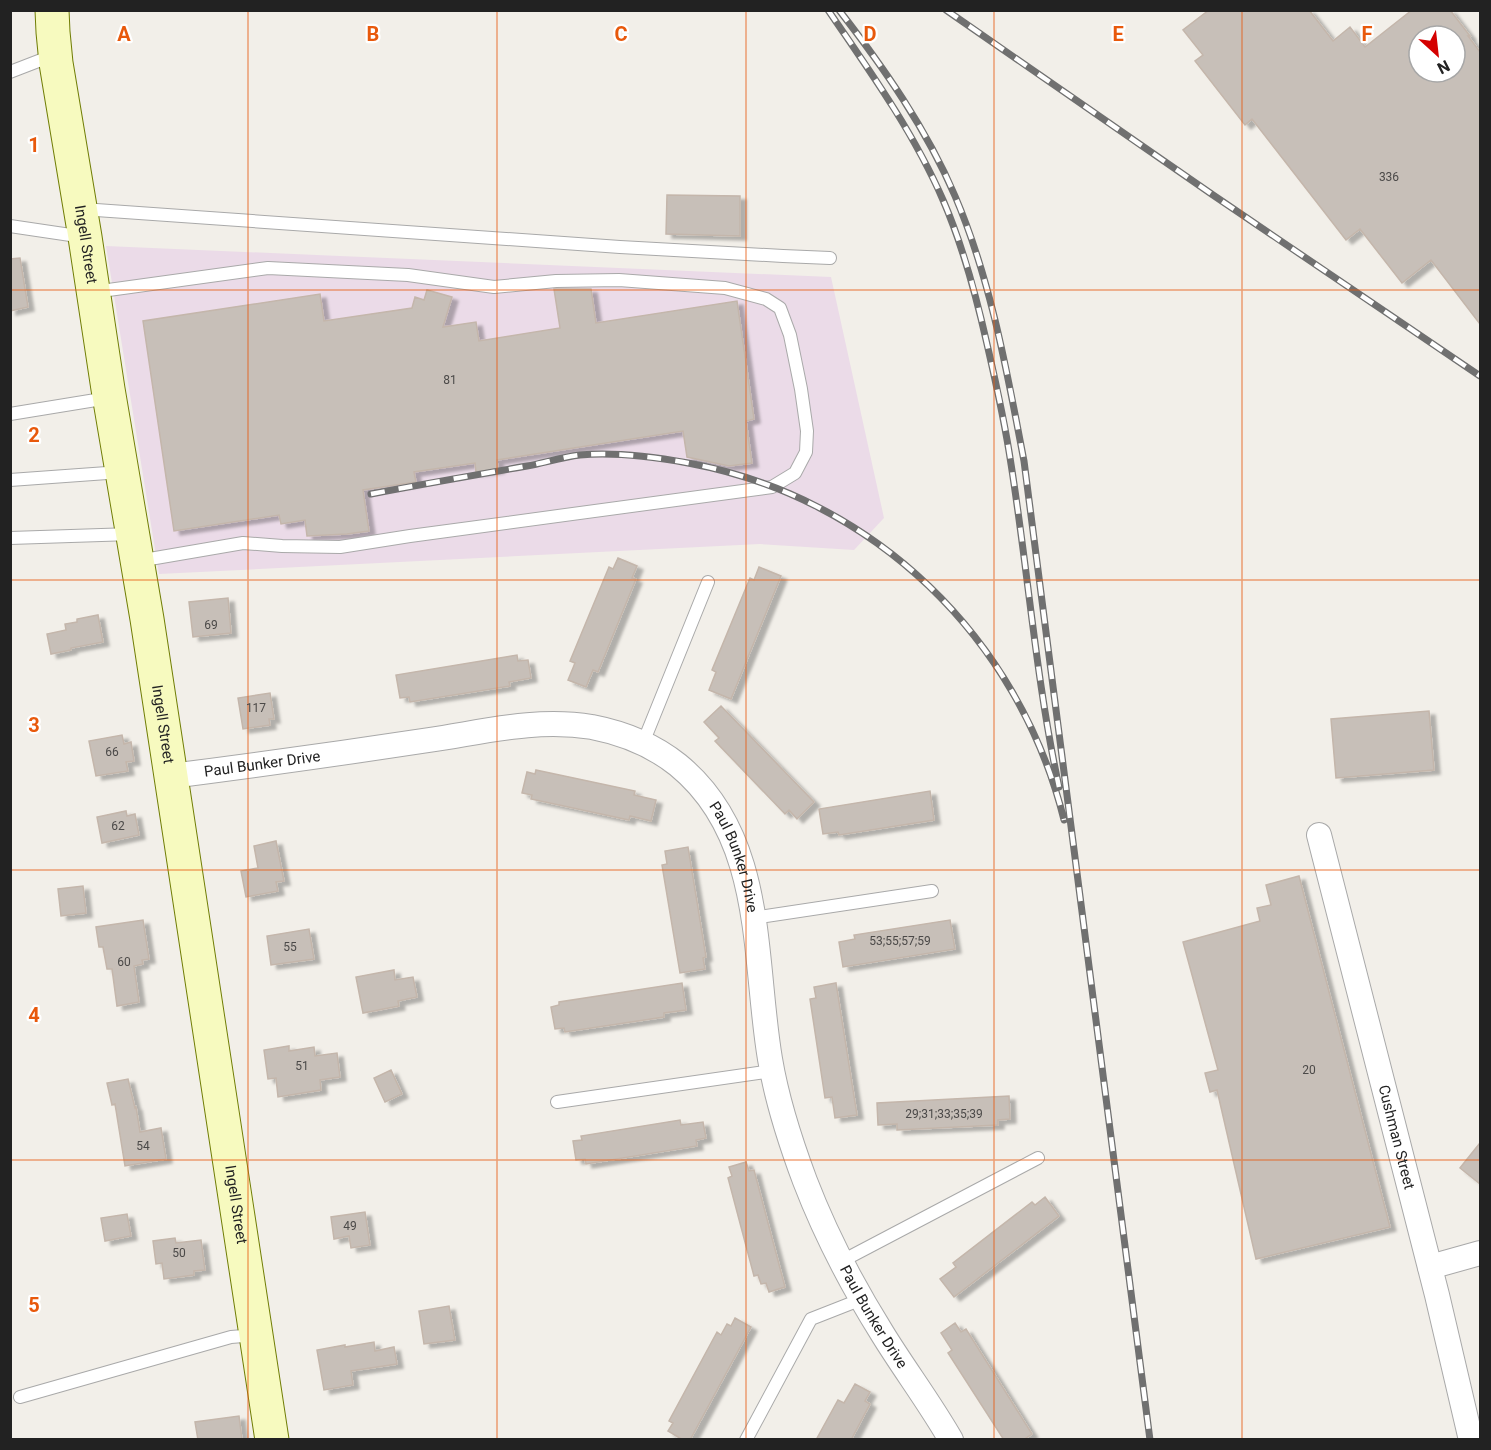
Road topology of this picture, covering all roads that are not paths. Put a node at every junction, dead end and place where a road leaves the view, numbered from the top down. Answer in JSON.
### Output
{"nodes":[{"id":1,"x":52,"y":10,"type":"edge"},
{"id":2,"x":55,"y":55,"type":"junction"},
{"id":3,"x":10,"y":72,"type":"edge"},
{"id":4,"x":83,"y":223,"type":"junction"},
{"id":5,"x":10,"y":226,"type":"edge"},
{"id":6,"x":830,"y":258,"type":"dead end"},
{"id":7,"x":93,"y":292,"type":"junction"},
{"id":8,"x":109,"y":398,"type":"junction"},
{"id":9,"x":10,"y":414,"type":"edge"},
{"id":10,"x":123,"y":472,"type":"junction"},
{"id":11,"x":10,"y":480,"type":"edge"},
{"id":12,"x":10,"y":538,"type":"edge"},
{"id":13,"x":136,"y":547,"type":"junction"},
{"id":14,"x":708,"y":582,"type":"dead end"},
{"id":15,"x":643,"y":743,"type":"junction"},
{"id":16,"x":171,"y":776,"type":"junction"},
{"id":17,"x":1319,"y":834,"type":"dead end"},
{"id":18,"x":932,"y":891,"type":"dead end"},
{"id":19,"x":753,"y":918,"type":"junction"},
{"id":20,"x":772,"y":1071,"type":"junction"},
{"id":21,"x":557,"y":1102,"type":"dead end"},
{"id":22,"x":1038,"y":1158,"type":"dead end"},
{"id":23,"x":1480,"y":1253,"type":"edge"},
{"id":24,"x":842,"y":1261,"type":"junction"},
{"id":25,"x":1430,"y":1267,"type":"junction"},
{"id":26,"x":862,"y":1299,"type":"junction"},
{"id":27,"x":257,"y":1335,"type":"junction"},
{"id":28,"x":20,"y":1396,"type":"dead end"},
{"id":29,"x":272,"y":1440,"type":"edge"},
{"id":30,"x":746,"y":1440,"type":"edge"},
{"id":31,"x":951,"y":1440,"type":"edge"},
{"id":32,"x":1471,"y":1440,"type":"edge"}],
"edges":[{"from":1,"to":2,"type":"street","name":"Ingell Street"},
{"from":2,"to":3,"type":"lane"},
{"from":2,"to":4,"type":"street","name":"Ingell Street"},
{"from":4,"to":5,"type":"lane"},
{"from":4,"to":6,"type":"lane"},
{"from":4,"to":7,"type":"street","name":"Ingell Street"},
{"from":7,"to":8,"type":"street","name":"Ingell Street"},
{"from":7,"to":13,"type":"lane"},
{"from":8,"to":9,"type":"lane"},
{"from":8,"to":10,"type":"street","name":"Ingell Street"},
{"from":10,"to":11,"type":"lane"},
{"from":10,"to":13,"type":"street","name":"Ingell Street"},
{"from":12,"to":13,"type":"lane"},
{"from":13,"to":16,"type":"street","name":"Ingell Street"},
{"from":14,"to":15,"type":"lane"},
{"from":15,"to":16,"type":"street","name":"Paul Bunker Drive"},
{"from":15,"to":19,"type":"street","name":"Paul Bunker Drive"},
{"from":16,"to":27,"type":"street","name":"Ingell Street"},
{"from":17,"to":25,"type":"street","name":"Cushman Street"},
{"from":18,"to":19,"type":"lane"},
{"from":19,"to":20,"type":"street","name":"Paul Bunker Drive"},
{"from":20,"to":21,"type":"lane"},
{"from":20,"to":24,"type":"street","name":"Paul Bunker Drive"},
{"from":22,"to":24,"type":"lane"},
{"from":23,"to":25,"type":"street"},
{"from":24,"to":26,"type":"street","name":"Paul Bunker Drive"},
{"from":25,"to":32,"type":"street","name":"Cushman Street"},
{"from":26,"to":30,"type":"lane"},
{"from":26,"to":31,"type":"street","name":"Paul Bunker Drive"},
{"from":27,"to":28,"type":"lane"},
{"from":27,"to":29,"type":"street","name":"Ingell Street"}]}
